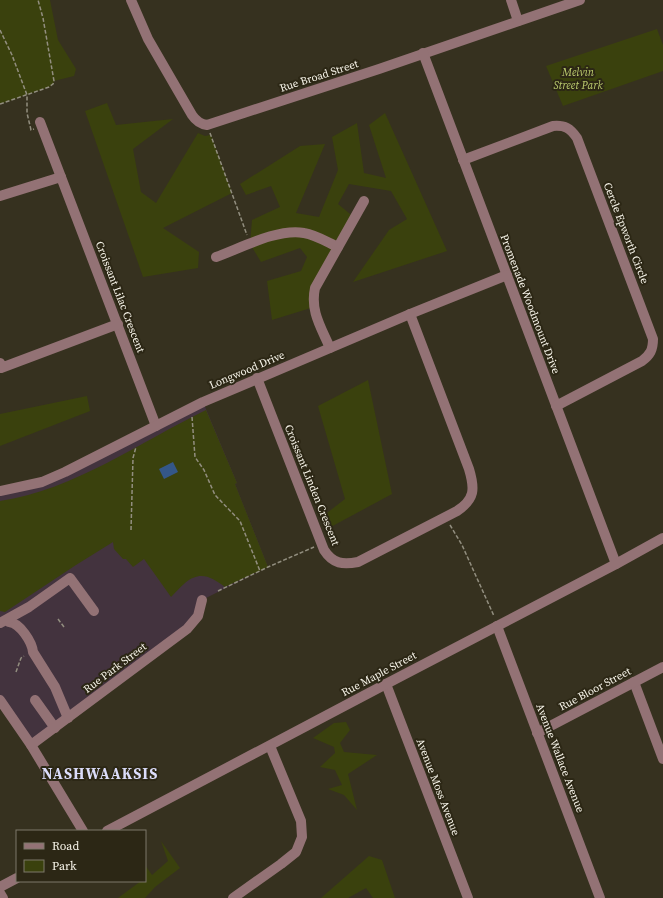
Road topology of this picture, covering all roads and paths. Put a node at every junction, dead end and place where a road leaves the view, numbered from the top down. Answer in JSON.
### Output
{"nodes":[{"id":1,"x":38,"y":0,"type":"edge"},
{"id":2,"x":131,"y":0,"type":"edge"},
{"id":3,"x":511,"y":0,"type":"edge"},
{"id":4,"x":580,"y":0,"type":"edge"},
{"id":5,"x":518,"y":21,"type":"junction"},
{"id":6,"x":0,"y":30,"type":"edge"},
{"id":7,"x":423,"y":53,"type":"junction"},
{"id":8,"x":27,"y":95,"type":"junction"},
{"id":9,"x":0,"y":104,"type":"edge"},
{"id":10,"x":40,"y":122,"type":"joint"},
{"id":11,"x":208,"y":125,"type":"junction"},
{"id":12,"x":463,"y":160,"type":"junction"},
{"id":13,"x":61,"y":177,"type":"junction"},
{"id":14,"x":0,"y":196,"type":"edge"},
{"id":15,"x":364,"y":201,"type":"dead end"},
{"id":16,"x":250,"y":244,"type":"junction"},
{"id":17,"x":338,"y":247,"type":"junction"},
{"id":18,"x":216,"y":258,"type":"dead end"},
{"id":19,"x":507,"y":275,"type":"junction"},
{"id":20,"x":410,"y":314,"type":"junction"},
{"id":21,"x":118,"y":324,"type":"junction"},
{"id":22,"x":330,"y":348,"type":"junction"},
{"id":23,"x":0,"y":363,"type":"edge"},
{"id":24,"x":257,"y":378,"type":"junction"},
{"id":25,"x":556,"y":406,"type":"junction"},
{"id":26,"x":192,"y":417,"type":"dead end"},
{"id":27,"x":156,"y":426,"type":"junction"},
{"id":28,"x":136,"y":447,"type":"dead end"},
{"id":29,"x":0,"y":491,"type":"edge"},
{"id":30,"x":445,"y":516,"type":"junction"},
{"id":31,"x":130,"y":530,"type":"dead end"},
{"id":32,"x":663,"y":538,"type":"edge"},
{"id":33,"x":322,"y":544,"type":"junction"},
{"id":34,"x":616,"y":564,"type":"junction"},
{"id":35,"x":260,"y":571,"type":"junction"},
{"id":36,"x":218,"y":591,"type":"dead end"},
{"id":37,"x":202,"y":600,"type":"dead end"},
{"id":38,"x":94,"y":610,"type":"dead end"},
{"id":39,"x":58,"y":619,"type":"dead end"},
{"id":40,"x":495,"y":621,"type":"junction"},
{"id":41,"x":5,"y":622,"type":"edge"},
{"id":42,"x":64,"y":627,"type":"dead end"},
{"id":43,"x":21,"y":658,"type":"dead end"},
{"id":44,"x":663,"y":667,"type":"edge"},
{"id":45,"x":16,"y":672,"type":"dead end"},
{"id":46,"x":634,"y":682,"type":"junction"},
{"id":47,"x":386,"y":684,"type":"junction"},
{"id":48,"x":0,"y":700,"type":"edge"},
{"id":49,"x":35,"y":700,"type":"dead end"},
{"id":50,"x":68,"y":718,"type":"junction"},
{"id":51,"x":55,"y":728,"type":"junction"},
{"id":52,"x":538,"y":733,"type":"junction"},
{"id":53,"x":31,"y":746,"type":"junction"},
{"id":54,"x":270,"y":746,"type":"junction"},
{"id":55,"x":663,"y":759,"type":"edge"},
{"id":56,"x":82,"y":830,"type":"edge"},
{"id":57,"x":109,"y":830,"type":"edge"},
{"id":58,"x":16,"y":879,"type":"edge"},
{"id":59,"x":0,"y":887,"type":"edge"},
{"id":60,"x":0,"y":893,"type":"edge"},
{"id":61,"x":3,"y":898,"type":"edge"},
{"id":62,"x":233,"y":898,"type":"edge"},
{"id":63,"x":468,"y":898,"type":"edge"},
{"id":64,"x":600,"y":898,"type":"edge"}],
"edges":[{"from":1,"to":8,"type":"path"},
{"from":2,"to":11,"type":"street"},
{"from":3,"to":5,"type":"street"},
{"from":4,"to":5,"type":"street","name":"Rue Broad Street"},
{"from":5,"to":7,"type":"street","name":"Rue Broad Street"},
{"from":6,"to":8,"type":"path"},
{"from":7,"to":11,"type":"street","name":"Rue Broad Street"},
{"from":7,"to":12,"type":"street","name":"Promenade Woodmount Drive"},
{"from":8,"to":9,"type":"path"},
{"from":8,"to":10,"type":"path"},
{"from":10,"to":13,"type":"street","name":"Croissant Lilac Crescent"},
{"from":11,"to":16,"type":"path"},
{"from":12,"to":19,"type":"street","name":"Promenade Woodmount Drive"},
{"from":12,"to":25,"type":"street","name":"Cercle Epworth Circle"},
{"from":13,"to":14,"type":"street"},
{"from":13,"to":21,"type":"street","name":"Croissant Lilac Crescent"},
{"from":15,"to":17,"type":"street"},
{"from":16,"to":17,"type":"street"},
{"from":16,"to":18,"type":"street"},
{"from":17,"to":22,"type":"street"},
{"from":19,"to":20,"type":"street","name":"Longwood Drive"},
{"from":19,"to":25,"type":"street","name":"Promenade Woodmount Drive"},
{"from":20,"to":22,"type":"street","name":"Longwood Drive"},
{"from":20,"to":30,"type":"street","name":"Croissant Linden Crescent"},
{"from":21,"to":23,"type":"street"},
{"from":21,"to":27,"type":"street","name":"Croissant Lilac Crescent"},
{"from":22,"to":24,"type":"street","name":"Longwood Drive"},
{"from":24,"to":27,"type":"street","name":"Longwood Drive"},
{"from":24,"to":33,"type":"street","name":"Croissant Linden Crescent"},
{"from":25,"to":34,"type":"street","name":"Promenade Woodmount Drive"},
{"from":26,"to":35,"type":"path"},
{"from":27,"to":29,"type":"street","name":"Longwood Drive"},
{"from":28,"to":31,"type":"path"},
{"from":30,"to":33,"type":"street","name":"Croissant Linden Crescent"},
{"from":30,"to":40,"type":"path"},
{"from":32,"to":34,"type":"street","name":"Rue Maple Street"},
{"from":33,"to":35,"type":"path"},
{"from":34,"to":40,"type":"street","name":"Rue Maple Street"},
{"from":35,"to":36,"type":"path"},
{"from":37,"to":50,"type":"street","name":"Rue Park Street"},
{"from":38,"to":41,"type":"street"},
{"from":39,"to":42,"type":"path"},
{"from":40,"to":47,"type":"street","name":"Rue Maple Street"},
{"from":40,"to":52,"type":"street","name":"Avenue Wallace Avenue"},
{"from":41,"to":50,"type":"street"},
{"from":43,"to":45,"type":"path"},
{"from":44,"to":46,"type":"street","name":"Rue Bloor Street"},
{"from":46,"to":52,"type":"street","name":"Rue Bloor Street"},
{"from":46,"to":55,"type":"street"},
{"from":47,"to":54,"type":"street","name":"Rue Maple Street"},
{"from":47,"to":63,"type":"street","name":"Avenue Moss Avenue"},
{"from":48,"to":53,"type":"street"},
{"from":49,"to":51,"type":"street"},
{"from":50,"to":51,"type":"street","name":"Rue Park Street"},
{"from":51,"to":53,"type":"street","name":"Rue Park Street"},
{"from":52,"to":64,"type":"street","name":"Avenue Wallace Avenue"},
{"from":53,"to":56,"type":"street"},
{"from":54,"to":57,"type":"street","name":"Rue Maple Street"},
{"from":54,"to":62,"type":"street"},
{"from":58,"to":59,"type":"street"},
{"from":60,"to":61,"type":"street"}]}
